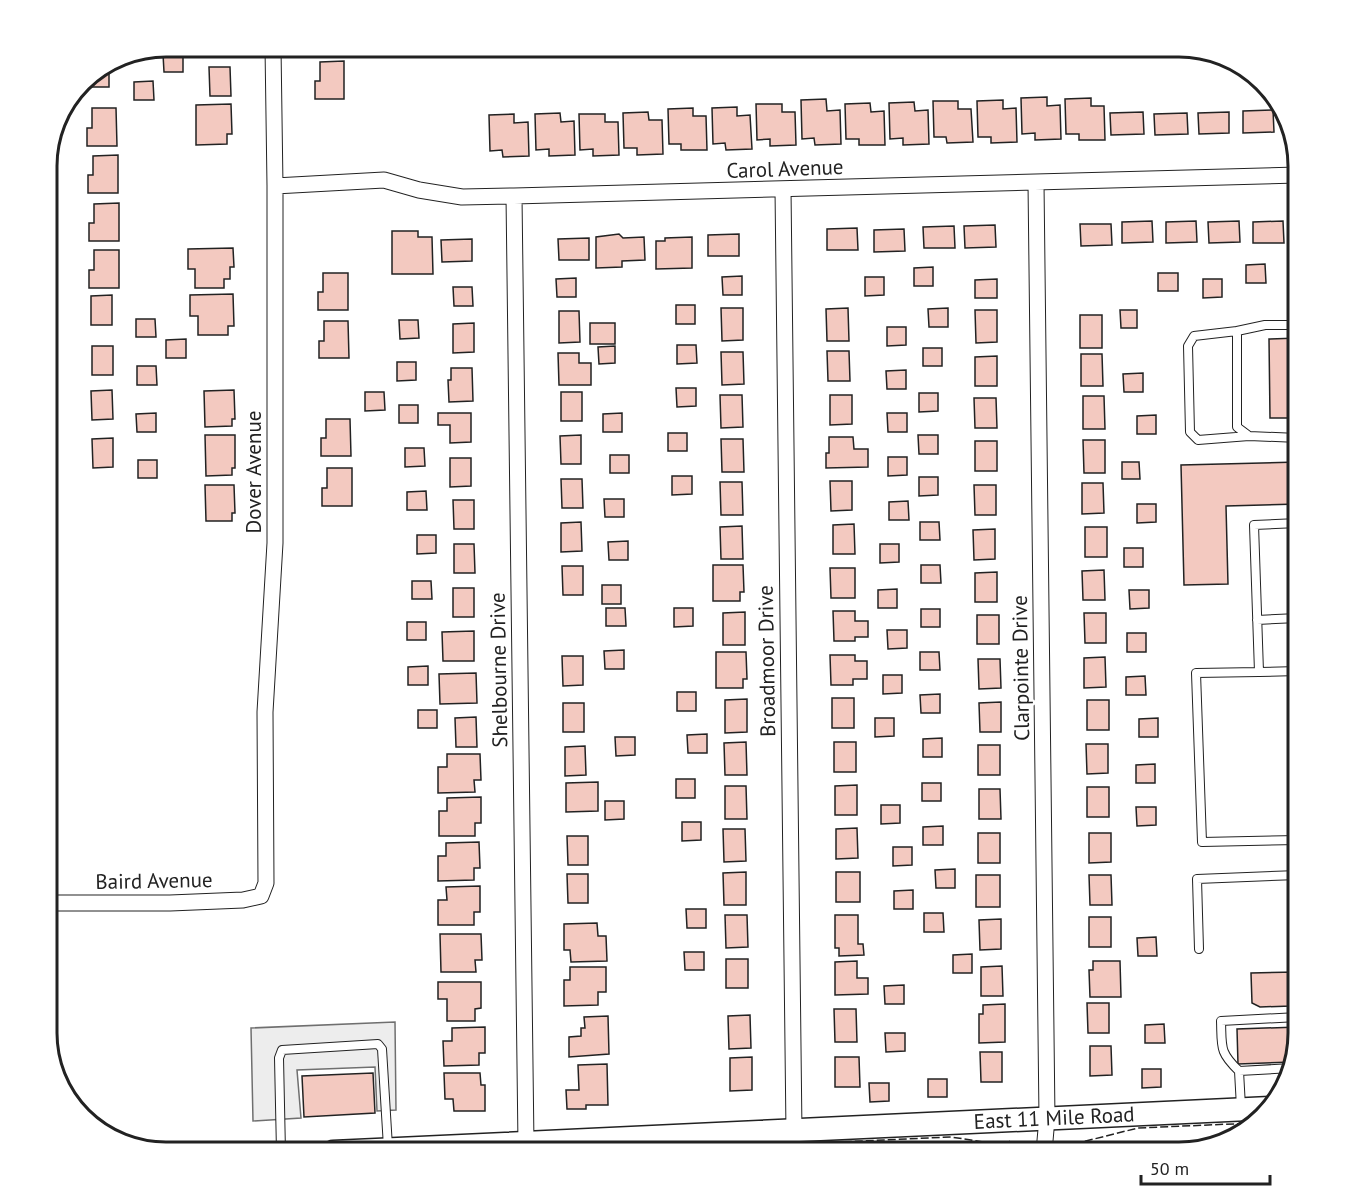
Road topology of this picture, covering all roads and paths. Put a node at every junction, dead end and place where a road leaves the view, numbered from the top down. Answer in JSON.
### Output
{"nodes":[{"id":1,"x":273,"y":57,"type":"edge"},
{"id":2,"x":1288,"y":175,"type":"edge"},
{"id":3,"x":1036,"y":183,"type":"junction"},
{"id":4,"x":275,"y":186,"type":"junction"},
{"id":5,"x":783,"y":189,"type":"junction"},
{"id":6,"x":514,"y":196,"type":"junction"},
{"id":7,"x":1288,"y":325,"type":"edge"},
{"id":8,"x":1237,"y":331,"type":"junction"},
{"id":9,"x":1249,"y":436,"type":"junction"},
{"id":10,"x":1288,"y":438,"type":"edge"},
{"id":11,"x":1288,"y":523,"type":"edge"},
{"id":12,"x":1288,"y":618,"type":"edge"},
{"id":13,"x":1257,"y":620,"type":"junction"},
{"id":14,"x":1288,"y":671,"type":"edge"},
{"id":15,"x":1259,"y":672,"type":"junction"},
{"id":16,"x":1288,"y":840,"type":"edge"},
{"id":17,"x":1288,"y":875,"type":"edge"},
{"id":18,"x":261,"y":896,"type":"joint"},
{"id":19,"x":57,"y":903,"type":"edge"},
{"id":20,"x":1199,"y":949,"type":"dead end"},
{"id":21,"x":1288,"y":1018,"type":"edge"},
{"id":22,"x":1282,"y":1069,"type":"edge"},
{"id":23,"x":1239,"y":1071,"type":"junction"},
{"id":24,"x":1241,"y":1108,"type":"junction"},
{"id":25,"x":1258,"y":1108,"type":"edge"},
{"id":26,"x":1047,"y":1118,"type":"junction"},
{"id":27,"x":794,"y":1132,"type":"junction"},
{"id":28,"x":281,"y":1142,"type":"edge"},
{"id":29,"x":388,"y":1142,"type":"edge"},
{"id":30,"x":526,"y":1142,"type":"edge"},
{"id":31,"x":571,"y":1142,"type":"edge"},
{"id":32,"x":1045,"y":1142,"type":"edge"}],
"edges":[{"from":1,"to":4,"type":"street","name":"Dover Avenue"},
{"from":2,"to":3,"type":"street","name":"Carol Avenue"},
{"from":3,"to":5,"type":"street","name":"Carol Avenue"},
{"from":3,"to":26,"type":"street","name":"Clarpointe Drive"},
{"from":4,"to":6,"type":"street","name":"Carol Avenue"},
{"from":4,"to":18,"type":"street","name":"Dover Avenue"},
{"from":5,"to":6,"type":"street","name":"Carol Avenue"},
{"from":5,"to":27,"type":"street","name":"Broadmoor Drive"},
{"from":6,"to":30,"type":"street","name":"Shelbourne Drive"},
{"from":7,"to":8,"type":"lane"},
{"from":8,"to":9,"type":"lane"},
{"from":8,"to":9,"type":"lane"},
{"from":9,"to":10,"type":"lane"},
{"from":11,"to":13,"type":"lane"},
{"from":12,"to":13,"type":"lane"},
{"from":13,"to":15,"type":"lane"},
{"from":14,"to":15,"type":"lane"},
{"from":15,"to":16,"type":"lane"},
{"from":17,"to":20,"type":"lane"},
{"from":18,"to":19,"type":"street","name":"Baird Avenue"},
{"from":21,"to":23,"type":"lane"},
{"from":22,"to":23,"type":"lane"},
{"from":23,"to":24,"type":"lane"},
{"from":24,"to":25,"type":"main road","name":"East 11 Mile Road"},
{"from":24,"to":26,"type":"main road","name":"East 11 Mile Road"},
{"from":26,"to":27,"type":"main road","name":"East 11 Mile Road"},
{"from":26,"to":32,"type":"street","name":"Clarpointe Drive"},
{"from":27,"to":31,"type":"main road","name":"East 11 Mile Road"},
{"from":28,"to":29,"type":"lane"}]}
